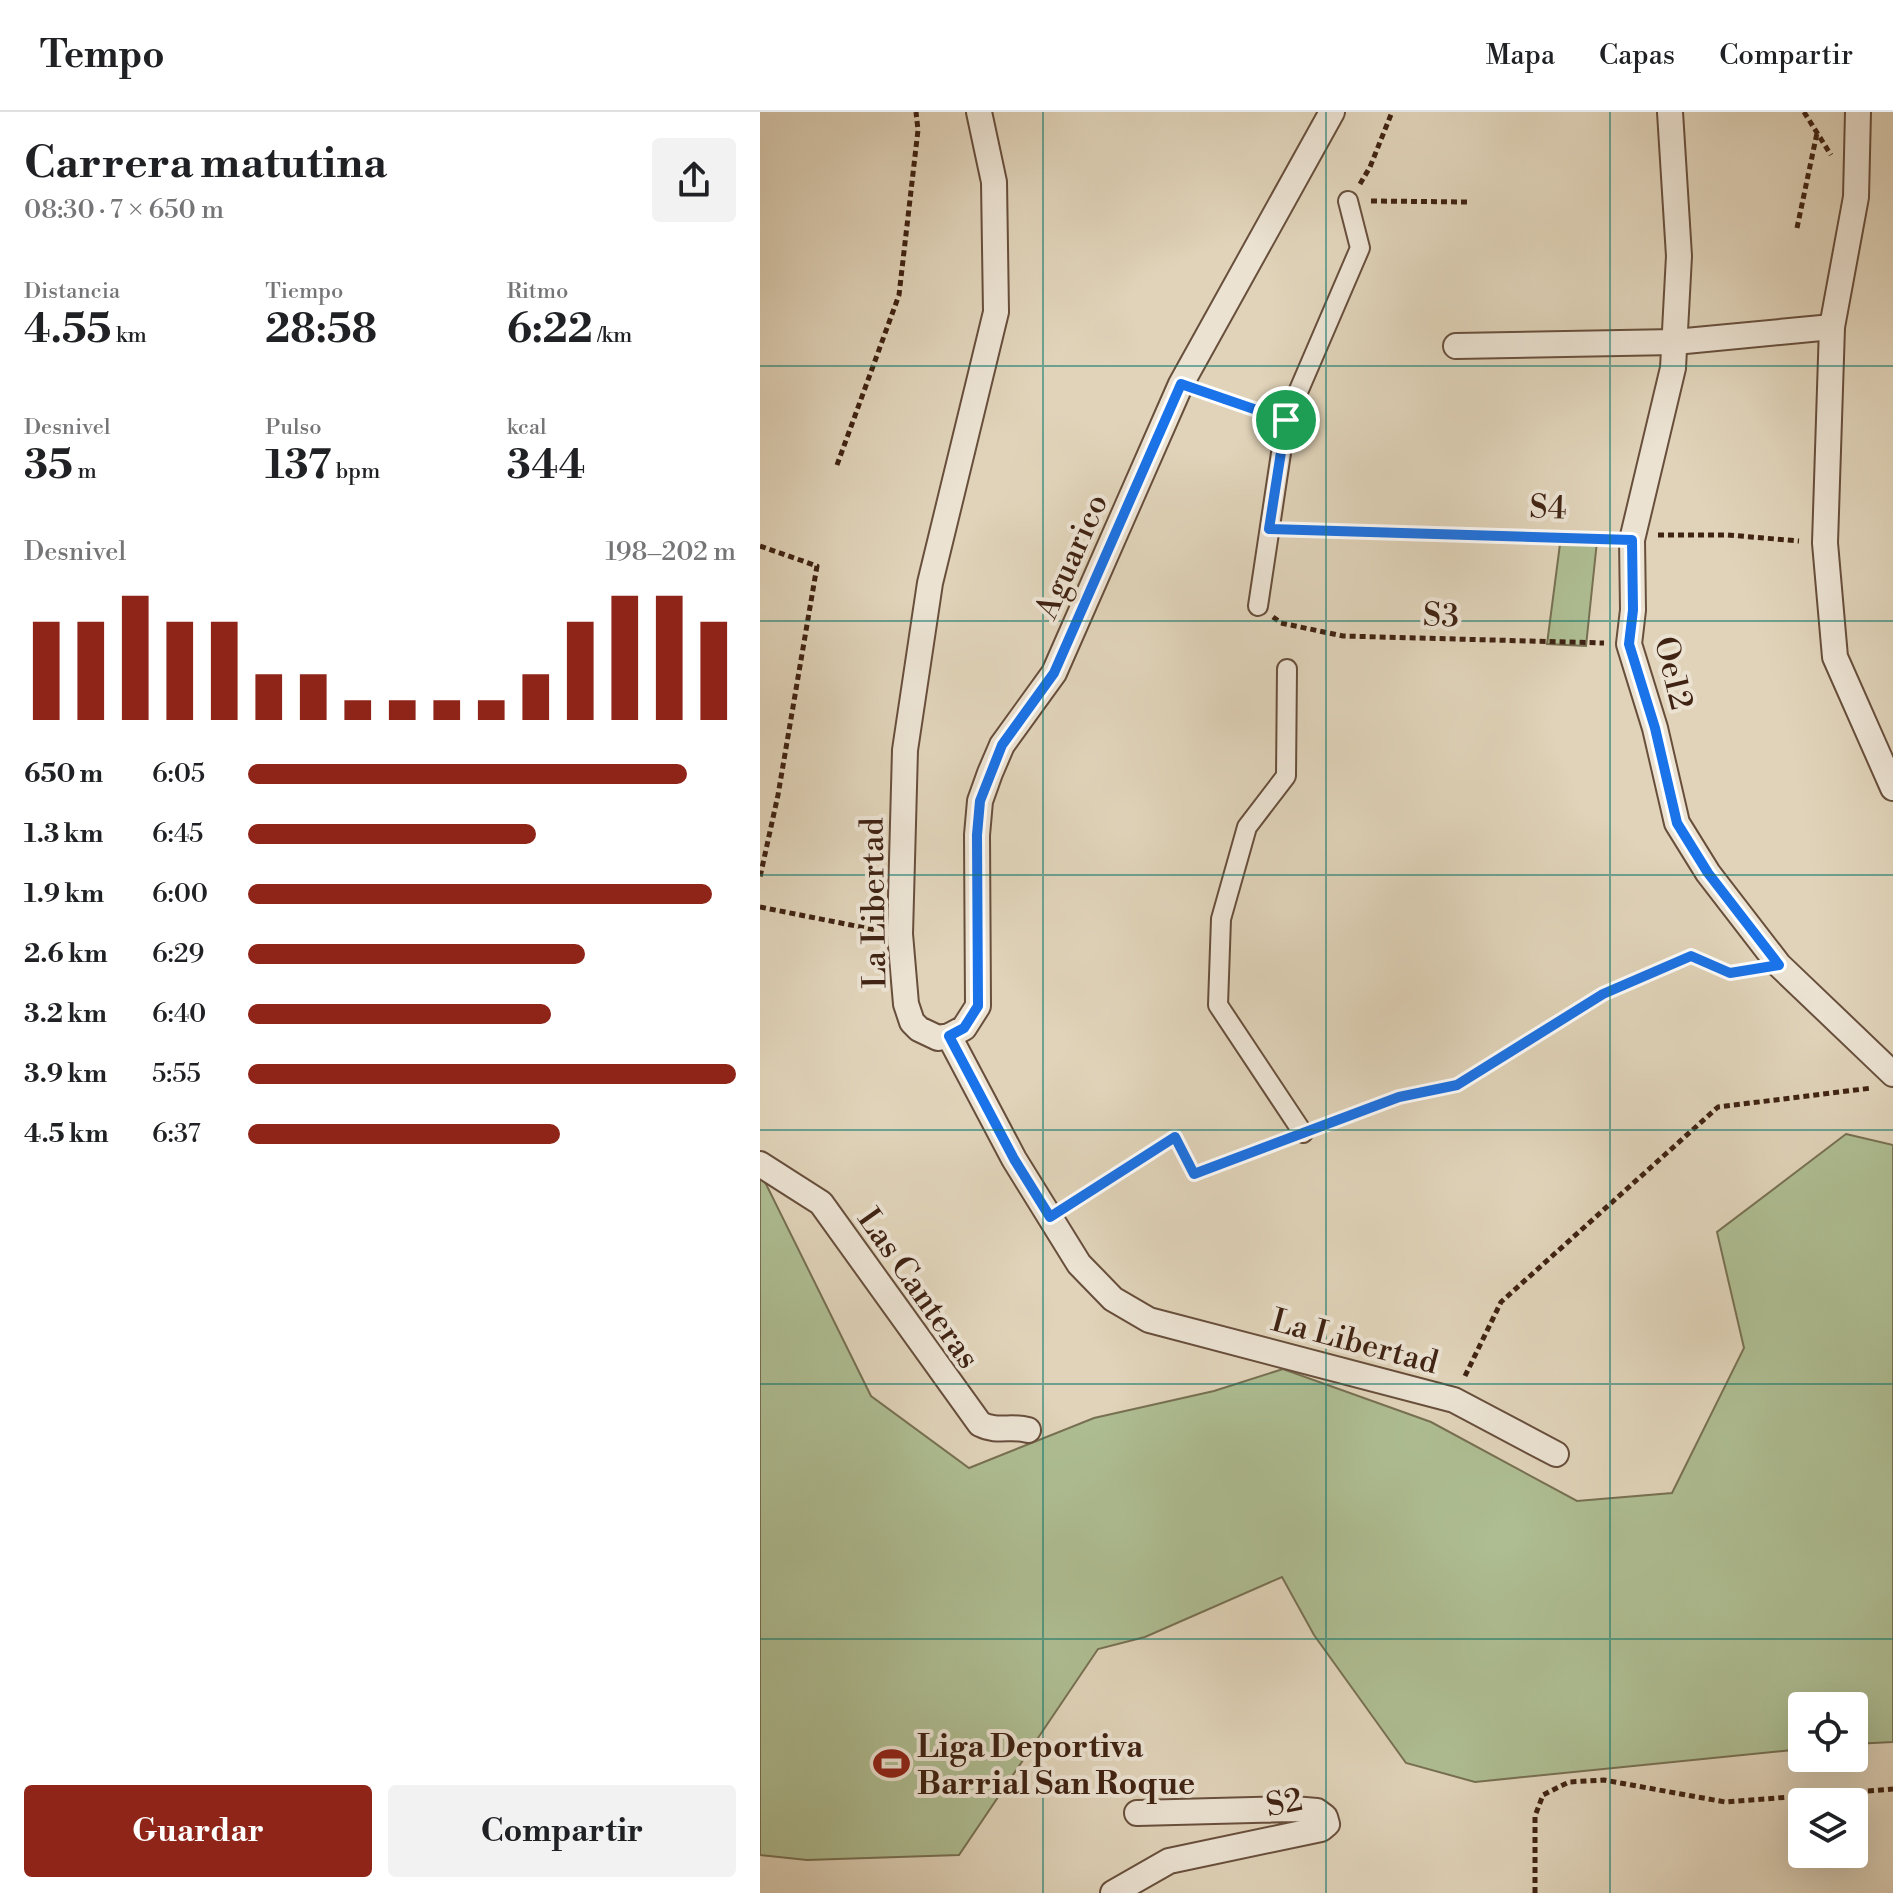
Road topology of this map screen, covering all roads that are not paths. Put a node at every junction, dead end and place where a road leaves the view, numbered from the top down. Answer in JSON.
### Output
{"nodes":[{"id":1,"x":979,"y":112,"type":"edge"},
{"id":2,"x":1332,"y":112,"type":"edge"},
{"id":3,"x":1670,"y":112,"type":"edge"},
{"id":4,"x":1858,"y":112,"type":"edge"},
{"id":5,"x":1348,"y":201,"type":"road end"},
{"id":6,"x":1832,"y":327,"type":"junction"},
{"id":7,"x":1675,"y":342,"type":"junction"},
{"id":8,"x":1456,"y":346,"type":"dead end"},
{"id":9,"x":1258,"y":606,"type":"road end"},
{"id":10,"x":1287,"y":669,"type":"dead end"},
{"id":11,"x":1893,"y":788,"type":"edge"},
{"id":12,"x":949,"y":1036,"type":"junction"},
{"id":13,"x":1886,"y":1080,"type":"edge"},
{"id":14,"x":1303,"y":1133,"type":"road end"},
{"id":15,"x":760,"y":1164,"type":"edge"},
{"id":16,"x":1028,"y":1430,"type":"dead end"},
{"id":17,"x":1556,"y":1454,"type":"dead end"},
{"id":18,"x":1137,"y":1813,"type":"dead end"},
{"id":19,"x":1113,"y":1893,"type":"edge"}],
"edges":[{"from":1,"to":12,"type":"street","name":"La Libertad"},
{"from":2,"to":12,"type":"street","name":"Aguarico"},
{"from":3,"to":7,"type":"street","name":"Oe12"},
{"from":4,"to":6,"type":"street"},
{"from":5,"to":9,"type":"street"},
{"from":6,"to":7,"type":"street"},
{"from":6,"to":11,"type":"street"},
{"from":7,"to":8,"type":"street"},
{"from":7,"to":13,"type":"street","name":"Oe12"},
{"from":10,"to":14,"type":"street"},
{"from":12,"to":17,"type":"street","name":"La Libertad"},
{"from":15,"to":16,"type":"street","name":"Las Canteras"},
{"from":18,"to":19,"type":"street","name":"S2"}]}
